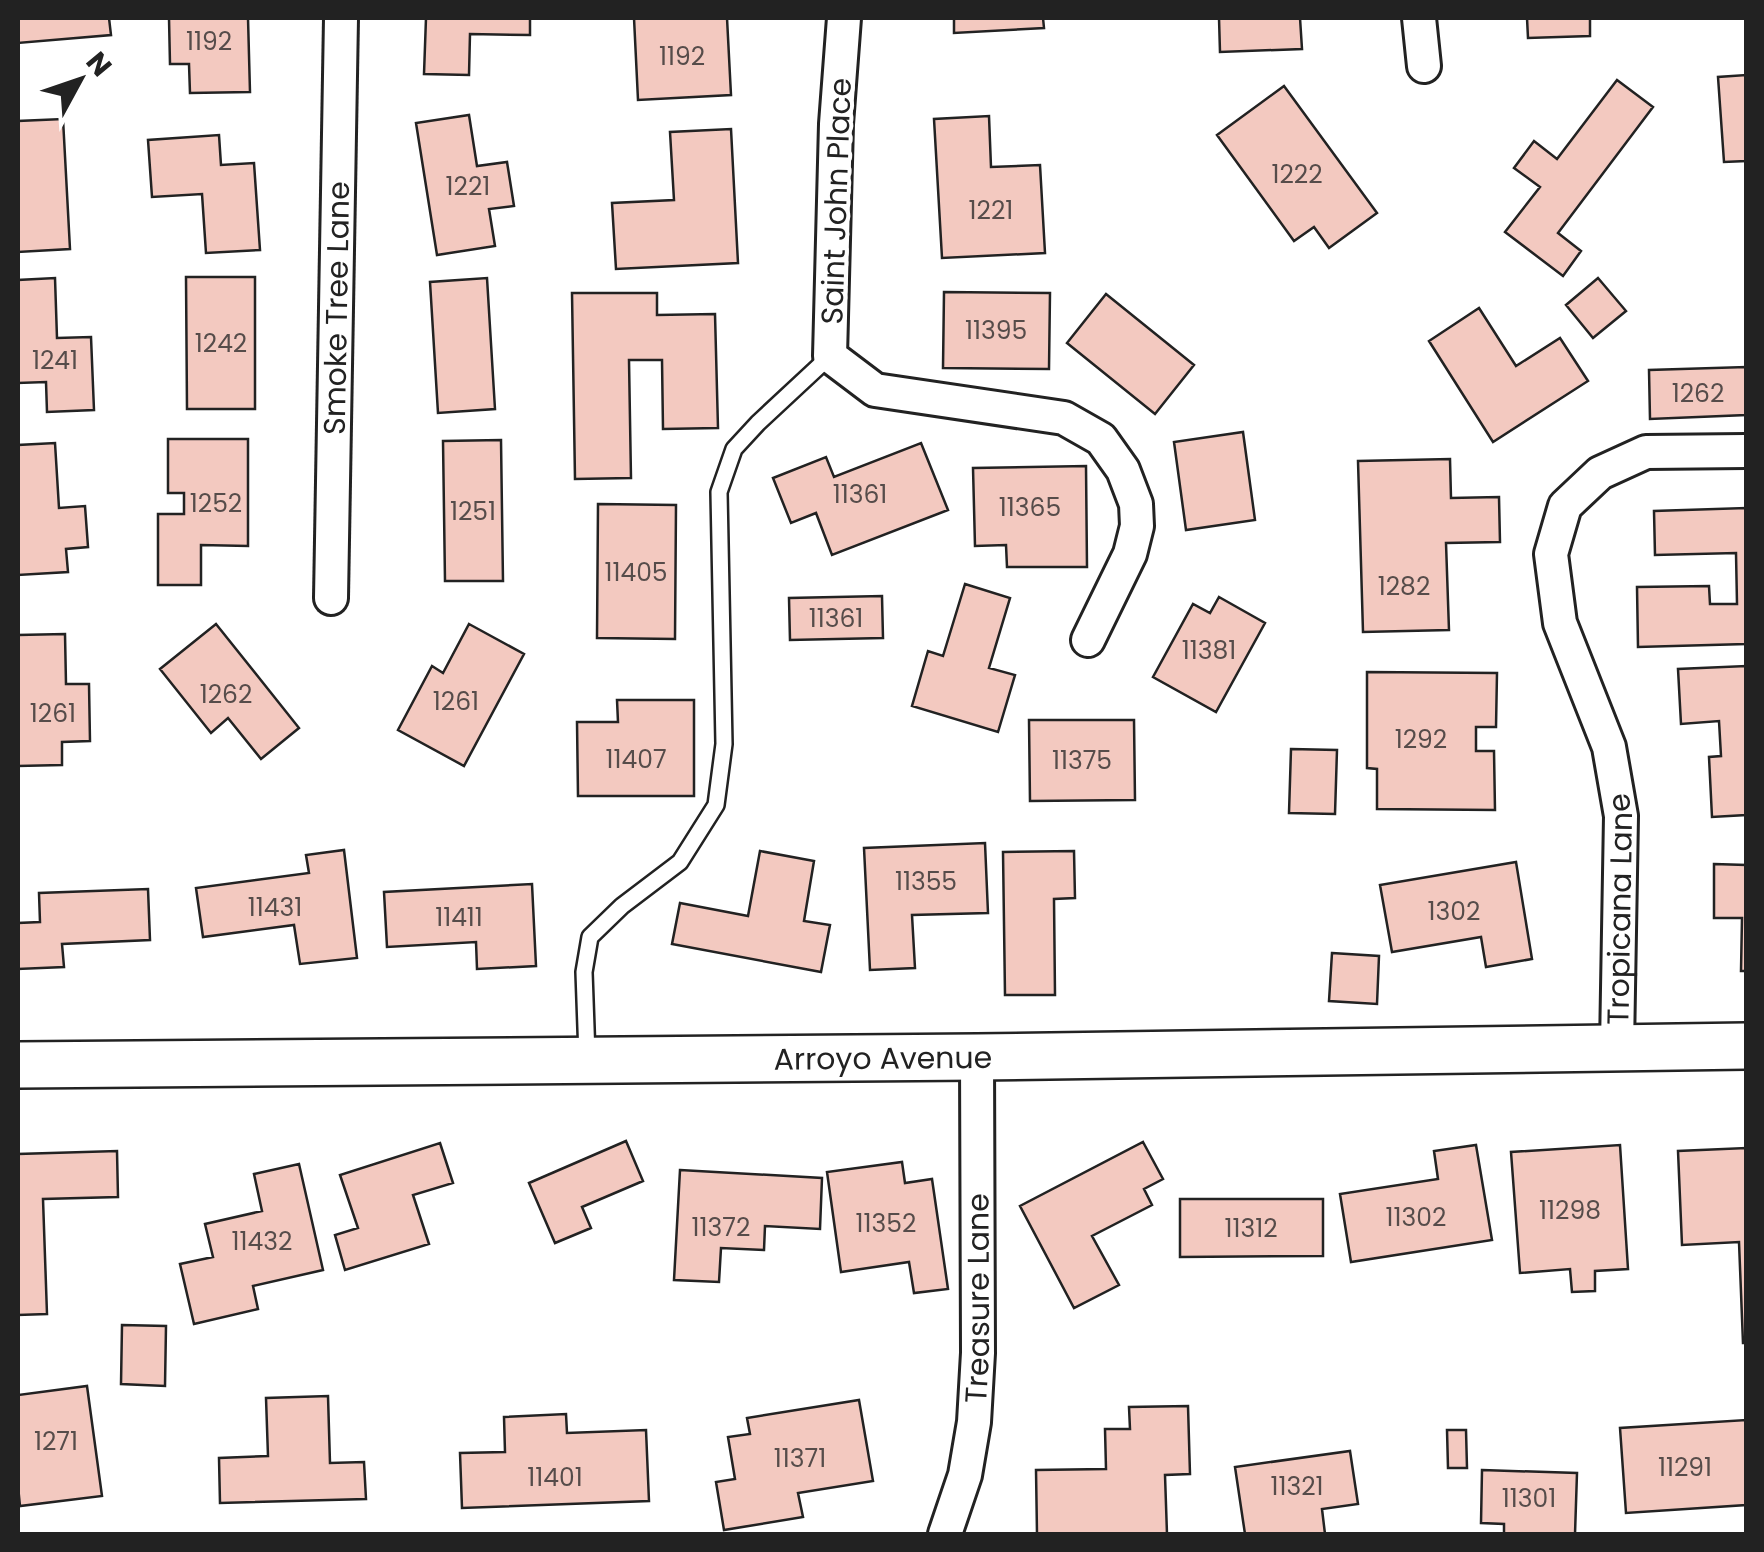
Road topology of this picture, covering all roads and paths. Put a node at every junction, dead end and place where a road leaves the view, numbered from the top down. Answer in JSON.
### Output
{"nodes":[{"id":1,"x":341,"y":18,"type":"edge"},
{"id":2,"x":844,"y":18,"type":"edge"},
{"id":3,"x":1419,"y":18,"type":"edge"},
{"id":4,"x":1424,"y":66,"type":"dead end"},
{"id":5,"x":830,"y":356,"type":"junction"},
{"id":6,"x":1746,"y":451,"type":"edge"},
{"id":7,"x":331,"y":598,"type":"dead end"},
{"id":8,"x":1088,"y":640,"type":"dead end"},
{"id":9,"x":1746,"y":1046,"type":"edge"},
{"id":10,"x":1618,"y":1047,"type":"junction"},
{"id":11,"x":977,"y":1056,"type":"junction"},
{"id":12,"x":587,"y":1060,"type":"junction"},
{"id":13,"x":18,"y":1066,"type":"edge"},
{"id":14,"x":946,"y":1534,"type":"edge"}],
"edges":[{"from":1,"to":7,"type":"street","name":"Smoke Tree Lane"},
{"from":2,"to":5,"type":"street","name":"Saint John Place"},
{"from":3,"to":4,"type":"street"},
{"from":5,"to":8,"type":"street","name":"Saint John Place"},
{"from":5,"to":12,"type":"lane"},
{"from":6,"to":10,"type":"street","name":"Tropicana Lane"},
{"from":9,"to":10,"type":"street","name":"Arroyo Avenue"},
{"from":10,"to":11,"type":"street","name":"Arroyo Avenue"},
{"from":11,"to":12,"type":"street","name":"Arroyo Avenue"},
{"from":11,"to":14,"type":"street","name":"Treasure Lane"},
{"from":12,"to":13,"type":"street","name":"Arroyo Avenue"}]}
